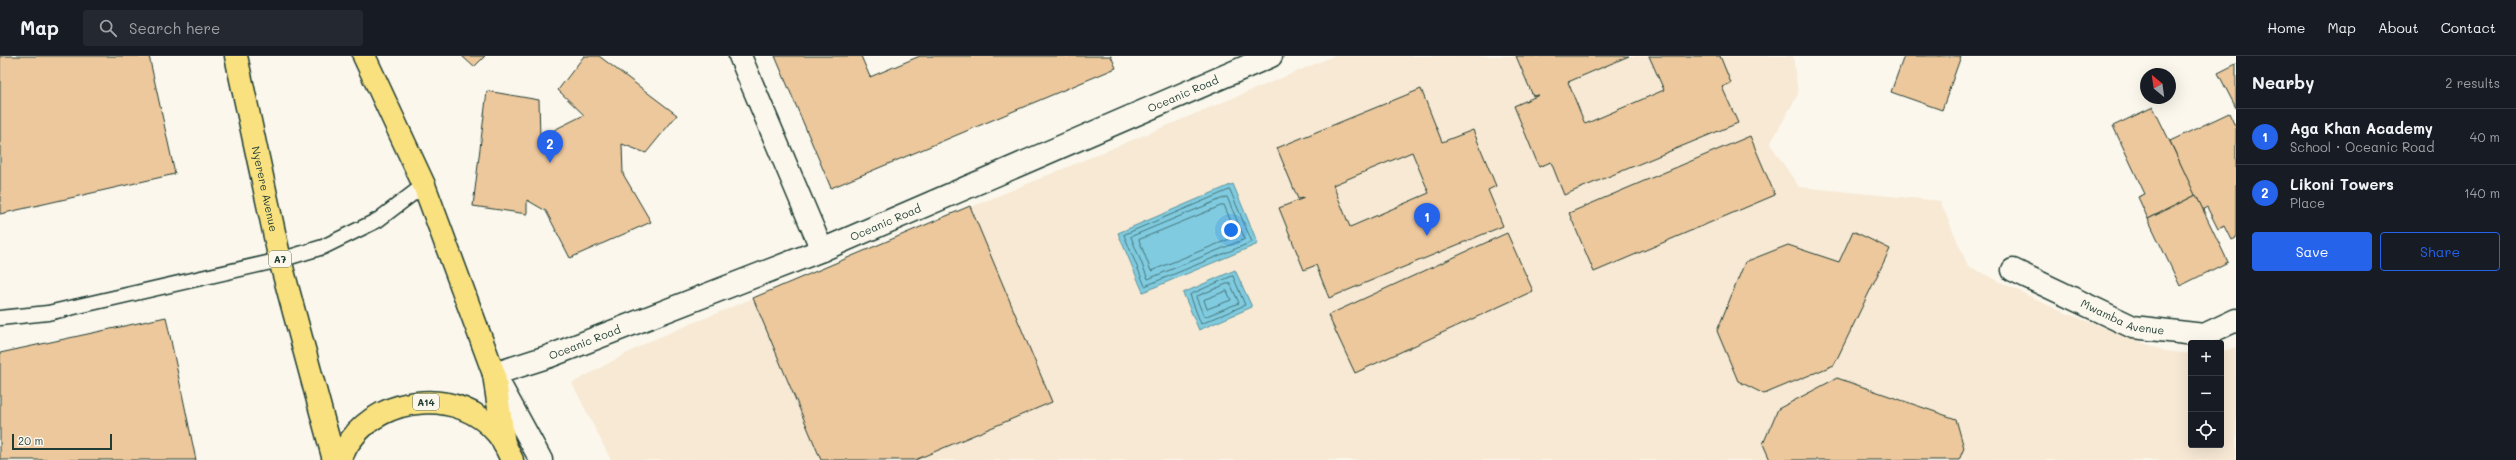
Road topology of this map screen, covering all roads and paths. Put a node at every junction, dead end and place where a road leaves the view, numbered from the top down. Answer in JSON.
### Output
{"nodes":[{"id":1,"x":236,"y":56,"type":"edge"},
{"id":2,"x":364,"y":56,"type":"edge"},
{"id":3,"x":740,"y":56,"type":"edge"},
{"id":4,"x":1271,"y":56,"type":"edge"},
{"id":5,"x":424,"y":185,"type":"junction"},
{"id":6,"x":822,"y":250,"type":"junction"},
{"id":7,"x":280,"y":260,"type":"junction"},
{"id":8,"x":2013,"y":270,"type":"dead end"},
{"id":9,"x":0,"y":318,"type":"edge"},
{"id":10,"x":2236,"y":320,"type":"edge"},
{"id":11,"x":494,"y":374,"type":"junction"},
{"id":12,"x":508,"y":452,"type":"edge"},
{"id":13,"x":334,"y":460,"type":"edge"},
{"id":14,"x":340,"y":460,"type":"edge"},
{"id":15,"x":541,"y":460,"type":"edge"}],
"edges":[{"from":1,"to":7,"type":"highway","name":"Nyerere Avenue","number":"A7"},
{"from":2,"to":5,"type":"highway"},
{"from":3,"to":6,"type":"street"},
{"from":4,"to":6,"type":"street","name":"Oceanic Road"},
{"from":5,"to":7,"type":"lane"},
{"from":5,"to":11,"type":"highway"},
{"from":6,"to":11,"type":"street","name":"Oceanic Road"},
{"from":7,"to":9,"type":"lane"},
{"from":7,"to":13,"type":"highway","name":"Nyerere Avenue","number":"A7"},
{"from":8,"to":10,"type":"street","name":"Mwamba Avenue"},
{"from":11,"to":12,"type":"highway"},
{"from":11,"to":15,"type":"street"},
{"from":12,"to":14,"type":"highway","number":"A14"}]}
